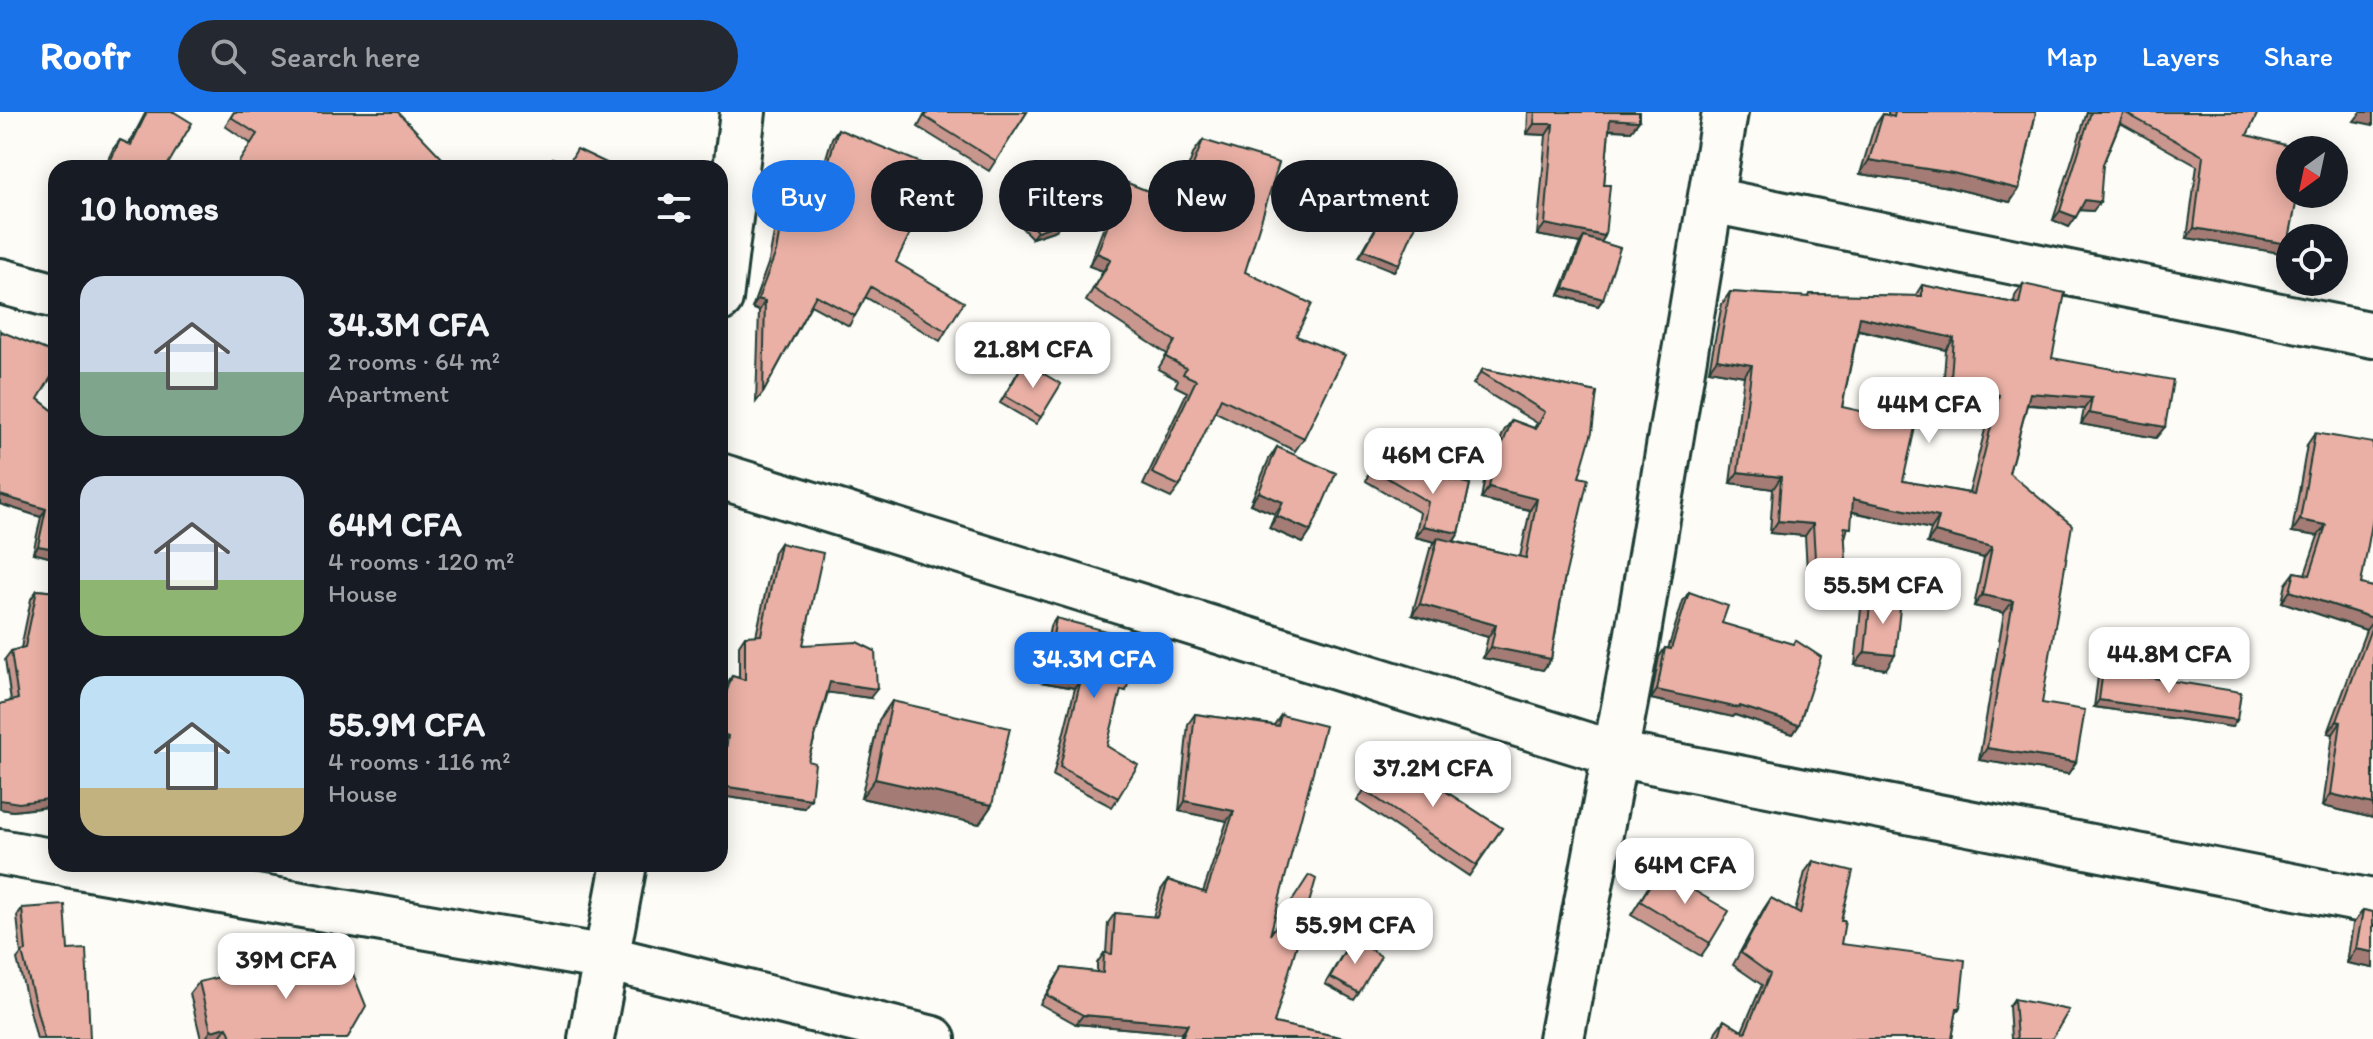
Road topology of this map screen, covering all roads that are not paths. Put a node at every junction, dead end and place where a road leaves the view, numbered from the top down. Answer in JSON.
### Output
{"nodes":[{"id":1,"x":743,"y":112,"type":"edge"},
{"id":2,"x":1725,"y":112,"type":"edge"},
{"id":3,"x":1711,"y":200,"type":"junction"},
{"id":4,"x":728,"y":234,"type":"edge"},
{"id":5,"x":0,"y":281,"type":"edge"},
{"id":6,"x":48,"y":294,"type":"edge"},
{"id":7,"x":2373,"y":335,"type":"edge"},
{"id":8,"x":728,"y":478,"type":"edge"},
{"id":9,"x":1615,"y":754,"type":"junction"},
{"id":10,"x":0,"y":852,"type":"edge"},
{"id":11,"x":48,"y":861,"type":"edge"},
{"id":12,"x":113,"y":872,"type":"edge"},
{"id":13,"x":622,"y":872,"type":"edge"},
{"id":14,"x":2373,"y":902,"type":"edge"},
{"id":15,"x":606,"y":958,"type":"junction"},
{"id":16,"x":591,"y":1039,"type":"edge"},
{"id":17,"x":933,"y":1039,"type":"edge"},
{"id":18,"x":1561,"y":1039,"type":"edge"}],
"edges":[{"from":1,"to":4,"type":"street"},
{"from":2,"to":3,"type":"street"},
{"from":3,"to":7,"type":"street"},
{"from":3,"to":9,"type":"street"},
{"from":5,"to":6,"type":"street"},
{"from":8,"to":9,"type":"street"},
{"from":9,"to":14,"type":"street"},
{"from":9,"to":18,"type":"street"},
{"from":10,"to":11,"type":"street"},
{"from":12,"to":15,"type":"street"},
{"from":13,"to":15,"type":"street"},
{"from":15,"to":16,"type":"street"},
{"from":15,"to":17,"type":"street"}]}
